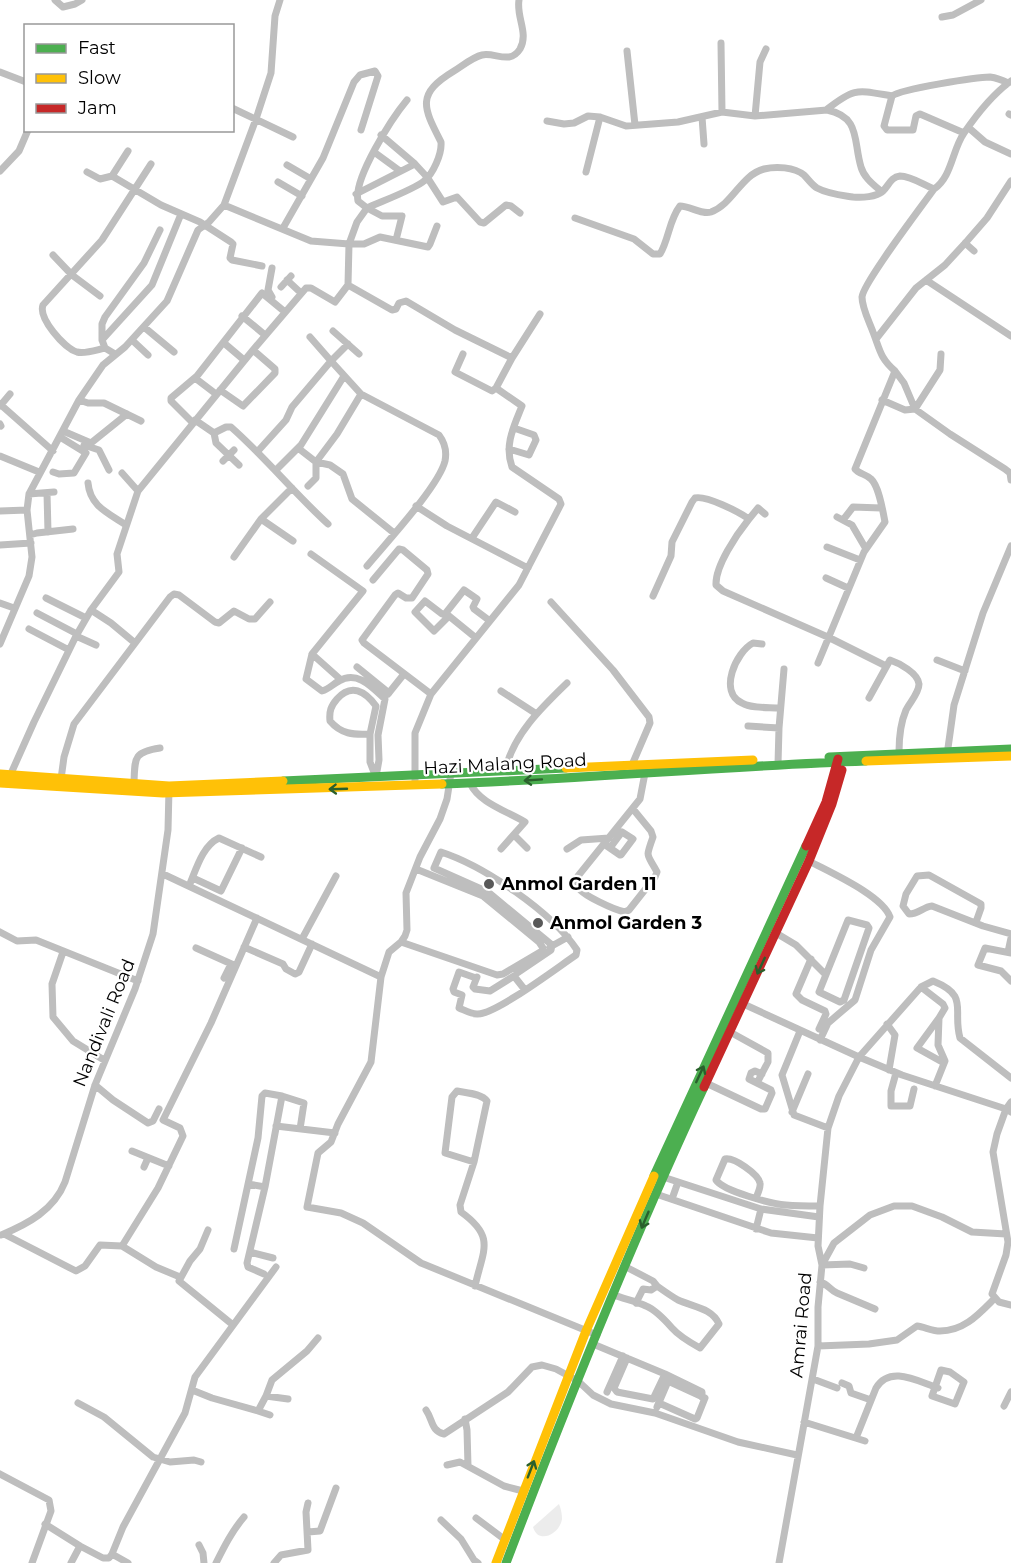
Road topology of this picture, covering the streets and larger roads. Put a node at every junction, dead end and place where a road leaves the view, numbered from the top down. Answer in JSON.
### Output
{"nodes":[{"id":1,"x":55,"y":0,"type":"edge"},
{"id":2,"x":82,"y":0,"type":"edge"},
{"id":3,"x":280,"y":0,"type":"edge"},
{"id":4,"x":519,"y":0,"type":"edge"},
{"id":5,"x":981,"y":0,"type":"edge"},
{"id":6,"x":942,"y":17,"type":"dead end"},
{"id":7,"x":721,"y":43,"type":"dead end"},
{"id":8,"x":766,"y":49,"type":"dead end"},
{"id":9,"x":627,"y":51,"type":"dead end"},
{"id":10,"x":0,"y":72,"type":"edge"},
{"id":11,"x":24,"y":81,"type":"edge"},
{"id":12,"x":1010,"y":82,"type":"edge"},
{"id":13,"x":892,"y":96,"type":"junction"},
{"id":14,"x":407,"y":100,"type":"dead end"},
{"id":15,"x":234,"y":109,"type":"edge"},
{"id":16,"x":825,"y":110,"type":"junction"},
{"id":17,"x":722,"y":112,"type":"junction"},
{"id":18,"x":755,"y":116,"type":"junction"},
{"id":19,"x":600,"y":117,"type":"junction"},
{"id":20,"x":702,"y":117,"type":"junction"},
{"id":21,"x":256,"y":119,"type":"junction"},
{"id":22,"x":547,"y":121,"type":"dead end"},
{"id":23,"x":635,"y":125,"type":"junction"},
{"id":24,"x":361,"y":130,"type":"dead end"},
{"id":25,"x":967,"y":130,"type":"junction"},
{"id":26,"x":27,"y":132,"type":"edge"},
{"id":27,"x":381,"y":135,"type":"junction"},
{"id":28,"x":293,"y":138,"type":"dead end"},
{"id":29,"x":704,"y":144,"type":"dead end"},
{"id":30,"x":128,"y":151,"type":"dead end"},
{"id":31,"x":374,"y":152,"type":"junction"},
{"id":32,"x":1011,"y":154,"type":"edge"},
{"id":33,"x":151,"y":164,"type":"dead end"},
{"id":34,"x":415,"y":164,"type":"junction"},
{"id":35,"x":287,"y":165,"type":"dead end"},
{"id":36,"x":0,"y":171,"type":"edge"},
{"id":37,"x":400,"y":171,"type":"junction"},
{"id":38,"x":87,"y":172,"type":"dead end"},
{"id":39,"x":586,"y":172,"type":"dead end"},
{"id":40,"x":112,"y":176,"type":"junction"},
{"id":41,"x":427,"y":177,"type":"junction"},
{"id":42,"x":311,"y":179,"type":"junction"},
{"id":43,"x":1011,"y":181,"type":"edge"},
{"id":44,"x":278,"y":182,"type":"dead end"},
{"id":45,"x":934,"y":189,"type":"junction"},
{"id":46,"x":135,"y":190,"type":"junction"},
{"id":47,"x":882,"y":192,"type":"junction"},
{"id":48,"x":356,"y":194,"type":"junction"},
{"id":49,"x":302,"y":195,"type":"junction"},
{"id":50,"x":224,"y":205,"type":"junction"},
{"id":51,"x":367,"y":208,"type":"junction"},
{"id":52,"x":520,"y":213,"type":"dead end"},
{"id":53,"x":181,"y":214,"type":"junction"},
{"id":54,"x":575,"y":218,"type":"dead end"},
{"id":55,"x":204,"y":226,"type":"junction"},
{"id":56,"x":437,"y":226,"type":"dead end"},
{"id":57,"x":283,"y":228,"type":"junction"},
{"id":58,"x":160,"y":230,"type":"dead end"},
{"id":59,"x":396,"y":240,"type":"junction"},
{"id":60,"x":965,"y":243,"type":"junction"},
{"id":61,"x":349,"y":244,"type":"junction"},
{"id":62,"x":974,"y":251,"type":"dead end"},
{"id":63,"x":53,"y":255,"type":"dead end"},
{"id":64,"x":262,"y":266,"type":"dead end"},
{"id":65,"x":272,"y":268,"type":"dead end"},
{"id":66,"x":72,"y":274,"type":"junction"},
{"id":67,"x":926,"y":280,"type":"junction"},
{"id":68,"x":348,"y":285,"type":"junction"},
{"id":69,"x":281,"y":287,"type":"dead end"},
{"id":70,"x":302,"y":293,"type":"junction"},
{"id":71,"x":100,"y":296,"type":"dead end"},
{"id":72,"x":286,"y":311,"type":"junction"},
{"id":73,"x":540,"y":314,"type":"dead end"},
{"id":74,"x":242,"y":316,"type":"junction"},
{"id":75,"x":144,"y":327,"type":"junction"},
{"id":76,"x":333,"y":331,"type":"dead end"},
{"id":77,"x":265,"y":335,"type":"junction"},
{"id":78,"x":1011,"y":336,"type":"edge"},
{"id":79,"x":310,"y":338,"type":"dead end"},
{"id":80,"x":876,"y":339,"type":"junction"},
{"id":81,"x":132,"y":340,"type":"junction"},
{"id":82,"x":224,"y":343,"type":"junction"},
{"id":83,"x":103,"y":344,"type":"junction"},
{"id":84,"x":348,"y":344,"type":"junction"},
{"id":85,"x":253,"y":350,"type":"junction"},
{"id":86,"x":174,"y":352,"type":"dead end"},
{"id":87,"x":115,"y":354,"type":"junction"},
{"id":88,"x":359,"y":354,"type":"dead end"},
{"id":89,"x":463,"y":354,"type":"dead end"},
{"id":90,"x":941,"y":354,"type":"dead end"},
{"id":91,"x":148,"y":355,"type":"dead end"},
{"id":92,"x":512,"y":358,"type":"junction"},
{"id":93,"x":244,"y":360,"type":"junction"},
{"id":94,"x":331,"y":361,"type":"junction"},
{"id":95,"x":895,"y":371,"type":"junction"},
{"id":96,"x":344,"y":376,"type":"junction"},
{"id":97,"x":195,"y":378,"type":"junction"},
{"id":98,"x":496,"y":388,"type":"junction"},
{"id":99,"x":218,"y":392,"type":"junction"},
{"id":100,"x":10,"y":394,"type":"dead end"},
{"id":101,"x":361,"y":394,"type":"junction"},
{"id":102,"x":79,"y":400,"type":"junction"},
{"id":103,"x":882,"y":400,"type":"junction"},
{"id":104,"x":0,"y":405,"type":"edge"},
{"id":105,"x":915,"y":409,"type":"junction"},
{"id":106,"x":127,"y":414,"type":"junction"},
{"id":107,"x":141,"y":421,"type":"dead end"},
{"id":108,"x":194,"y":422,"type":"junction"},
{"id":109,"x":514,"y":428,"type":"junction"},
{"id":110,"x":214,"y":433,"type":"junction"},
{"id":111,"x":62,"y":434,"type":"junction"},
{"id":112,"x":298,"y":448,"type":"junction"},
{"id":113,"x":509,"y":449,"type":"junction"},
{"id":114,"x":52,"y":451,"type":"junction"},
{"id":115,"x":258,"y":451,"type":"junction"},
{"id":116,"x":0,"y":456,"type":"edge"},
{"id":117,"x":316,"y":462,"type":"junction"},
{"id":118,"x":239,"y":465,"type":"dead end"},
{"id":119,"x":109,"y":470,"type":"dead end"},
{"id":120,"x":276,"y":470,"type":"junction"},
{"id":121,"x":39,"y":472,"type":"junction"},
{"id":122,"x":53,"y":472,"type":"dead end"},
{"id":123,"x":122,"y":474,"type":"dead end"},
{"id":124,"x":1011,"y":475,"type":"edge"},
{"id":125,"x":88,"y":483,"type":"dead end"},
{"id":126,"x":308,"y":486,"type":"dead end"},
{"id":127,"x":292,"y":488,"type":"junction"},
{"id":128,"x":138,"y":491,"type":"junction"},
{"id":129,"x":29,"y":494,"type":"junction"},
{"id":130,"x":416,"y":506,"type":"junction"},
{"id":131,"x":881,"y":508,"type":"junction"},
{"id":132,"x":0,"y":510,"type":"edge"},
{"id":133,"x":27,"y":510,"type":"junction"},
{"id":134,"x":515,"y":512,"type":"dead end"},
{"id":135,"x":765,"y":514,"type":"dead end"},
{"id":136,"x":261,"y":519,"type":"junction"},
{"id":137,"x":749,"y":519,"type":"junction"},
{"id":138,"x":328,"y":524,"type":"dead end"},
{"id":139,"x":126,"y":525,"type":"junction"},
{"id":140,"x":74,"y":529,"type":"dead end"},
{"id":141,"x":48,"y":532,"type":"junction"},
{"id":142,"x":394,"y":533,"type":"junction"},
{"id":143,"x":472,"y":538,"type":"junction"},
{"id":144,"x":30,"y":539,"type":"junction"},
{"id":145,"x":293,"y":541,"type":"dead end"},
{"id":146,"x":0,"y":545,"type":"edge"},
{"id":147,"x":1011,"y":546,"type":"edge"},
{"id":148,"x":827,"y":547,"type":"dead end"},
{"id":149,"x":866,"y":549,"type":"junction"},
{"id":150,"x":311,"y":554,"type":"dead end"},
{"id":151,"x":234,"y":557,"type":"dead end"},
{"id":152,"x":860,"y":560,"type":"junction"},
{"id":153,"x":367,"y":566,"type":"dead end"},
{"id":154,"x":528,"y":568,"type":"junction"},
{"id":155,"x":826,"y":578,"type":"dead end"},
{"id":156,"x":373,"y":580,"type":"dead end"},
{"id":157,"x":848,"y":588,"type":"junction"},
{"id":158,"x":653,"y":596,"type":"dead end"},
{"id":159,"x":46,"y":598,"type":"dead end"},
{"id":160,"x":551,"y":602,"type":"dead end"},
{"id":161,"x":0,"y":603,"type":"edge"},
{"id":162,"x":270,"y":603,"type":"dead end"},
{"id":163,"x":15,"y":608,"type":"junction"},
{"id":164,"x":91,"y":610,"type":"junction"},
{"id":165,"x":37,"y":613,"type":"dead end"},
{"id":166,"x":447,"y":615,"type":"junction"},
{"id":167,"x":86,"y":618,"type":"junction"},
{"id":168,"x":490,"y":621,"type":"junction"},
{"id":169,"x":29,"y":628,"type":"dead end"},
{"id":170,"x":77,"y":635,"type":"junction"},
{"id":171,"x":476,"y":638,"type":"junction"},
{"id":172,"x":830,"y":638,"type":"junction"},
{"id":173,"x":135,"y":643,"type":"junction"},
{"id":174,"x":0,"y":644,"type":"edge"},
{"id":175,"x":762,"y":644,"type":"dead end"},
{"id":176,"x":96,"y":645,"type":"dead end"},
{"id":177,"x":69,"y":650,"type":"junction"},
{"id":178,"x":312,"y":654,"type":"junction"},
{"id":179,"x":937,"y":660,"type":"dead end"},
{"id":180,"x":818,"y":663,"type":"dead end"},
{"id":181,"x":885,"y":666,"type":"junction"},
{"id":182,"x":357,"y":667,"type":"dead end"},
{"id":183,"x":784,"y":669,"type":"dead end"},
{"id":184,"x":965,"y":671,"type":"junction"},
{"id":185,"x":404,"y":674,"type":"junction"},
{"id":186,"x":340,"y":679,"type":"junction"},
{"id":187,"x":567,"y":683,"type":"dead end"},
{"id":188,"x":501,"y":691,"type":"dead end"},
{"id":189,"x":431,"y":694,"type":"junction"},
{"id":190,"x":387,"y":696,"type":"junction"},
{"id":191,"x":869,"y":698,"type":"dead end"},
{"id":192,"x":780,"y":708,"type":"junction"},
{"id":193,"x":535,"y":713,"type":"junction"},
{"id":194,"x":747,"y":726,"type":"dead end"},
{"id":195,"x":779,"y":728,"type":"junction"},
{"id":196,"x":370,"y":734,"type":"junction"},
{"id":197,"x":160,"y":748,"type":"dead end"},
{"id":198,"x":1011,"y":748,"type":"edge"},
{"id":199,"x":899,"y":752,"type":"junction"},
{"id":200,"x":947,"y":754,"type":"junction"},
{"id":201,"x":367,"y":756,"type":"dead end"},
{"id":202,"x":1011,"y":756,"type":"edge"},
{"id":203,"x":841,"y":759,"type":"junction"},
{"id":204,"x":778,"y":762,"type":"junction"},
{"id":205,"x":632,"y":769,"type":"junction"},
{"id":206,"x":506,"y":771,"type":"junction"},
{"id":207,"x":645,"y":773,"type":"junction"},
{"id":208,"x":415,"y":774,"type":"junction"},
{"id":209,"x":450,"y":778,"type":"junction"},
{"id":210,"x":5,"y":779,"type":"edge"},
{"id":211,"x":61,"y":779,"type":"junction"},
{"id":212,"x":373,"y":780,"type":"junction"},
{"id":213,"x":134,"y":783,"type":"junction"},
{"id":214,"x":470,"y":783,"type":"junction"},
{"id":215,"x":415,"y":785,"type":"junction"},
{"id":216,"x":169,"y":790,"type":"junction"},
{"id":217,"x":633,"y":809,"type":"junction"},
{"id":218,"x":514,"y":835,"type":"junction"},
{"id":219,"x":608,"y":843,"type":"junction"},
{"id":220,"x":242,"y":848,"type":"junction"},
{"id":221,"x":527,"y":848,"type":"dead end"},
{"id":222,"x":501,"y":849,"type":"dead end"},
{"id":223,"x":567,"y":849,"type":"dead end"},
{"id":224,"x":261,"y":858,"type":"dead end"},
{"id":225,"x":809,"y":861,"type":"junction"},
{"id":226,"x":416,"y":869,"type":"junction"},
{"id":227,"x":163,"y":874,"type":"junction"},
{"id":228,"x":336,"y":876,"type":"dead end"},
{"id":229,"x":446,"y":877,"type":"junction"},
{"id":230,"x":193,"y":878,"type":"junction"},
{"id":231,"x":189,"y":886,"type":"junction"},
{"id":232,"x":257,"y":918,"type":"junction"},
{"id":233,"x":975,"y":922,"type":"junction"},
{"id":234,"x":0,"y":932,"type":"edge"},
{"id":235,"x":776,"y":933,"type":"junction"},
{"id":236,"x":1010,"y":933,"type":"edge"},
{"id":237,"x":568,"y":937,"type":"junction"},
{"id":238,"x":302,"y":939,"type":"junction"},
{"id":239,"x":401,"y":942,"type":"junction"},
{"id":240,"x":312,"y":944,"type":"junction"},
{"id":241,"x":244,"y":947,"type":"junction"},
{"id":242,"x":542,"y":947,"type":"junction"},
{"id":243,"x":552,"y":947,"type":"junction"},
{"id":244,"x":196,"y":948,"type":"dead end"},
{"id":245,"x":63,"y":951,"type":"junction"},
{"id":246,"x":1009,"y":952,"type":"edge"},
{"id":247,"x":811,"y":959,"type":"junction"},
{"id":248,"x":233,"y":965,"type":"junction"},
{"id":249,"x":523,"y":965,"type":"junction"},
{"id":250,"x":480,"y":970,"type":"junction"},
{"id":251,"x":517,"y":973,"type":"dead end"},
{"id":252,"x":825,"y":974,"type":"junction"},
{"id":253,"x":497,"y":975,"type":"junction"},
{"id":254,"x":381,"y":976,"type":"junction"},
{"id":255,"x":224,"y":978,"type":"dead end"},
{"id":256,"x":476,"y":978,"type":"junction"},
{"id":257,"x":138,"y":981,"type":"junction"},
{"id":258,"x":1011,"y":981,"type":"edge"},
{"id":259,"x":921,"y":987,"type":"junction"},
{"id":260,"x":525,"y":990,"type":"junction"},
{"id":261,"x":488,"y":992,"type":"junction"},
{"id":262,"x":739,"y":1002,"type":"junction"},
{"id":263,"x":939,"y":1018,"type":"junction"},
{"id":264,"x":887,"y":1024,"type":"junction"},
{"id":265,"x":819,"y":1029,"type":"dead end"},
{"id":266,"x":800,"y":1031,"type":"junction"},
{"id":267,"x":730,"y":1032,"type":"junction"},
{"id":268,"x":820,"y":1040,"type":"junction"},
{"id":269,"x":859,"y":1057,"type":"junction"},
{"id":270,"x":104,"y":1060,"type":"junction"},
{"id":271,"x":944,"y":1063,"type":"junction"},
{"id":272,"x":893,"y":1072,"type":"junction"},
{"id":273,"x":808,"y":1074,"type":"dead end"},
{"id":274,"x":1011,"y":1077,"type":"edge"},
{"id":275,"x":706,"y":1083,"type":"junction"},
{"id":276,"x":94,"y":1085,"type":"junction"},
{"id":277,"x":935,"y":1086,"type":"junction"},
{"id":278,"x":914,"y":1089,"type":"dead end"},
{"id":279,"x":282,"y":1096,"type":"junction"},
{"id":280,"x":1011,"y":1102,"type":"edge"},
{"id":281,"x":159,"y":1109,"type":"dead end"},
{"id":282,"x":1008,"y":1110,"type":"edge"},
{"id":283,"x":792,"y":1112,"type":"junction"},
{"id":284,"x":276,"y":1126,"type":"junction"},
{"id":285,"x":828,"y":1128,"type":"junction"},
{"id":286,"x":300,"y":1129,"type":"junction"},
{"id":287,"x":335,"y":1133,"type":"junction"},
{"id":288,"x":258,"y":1138,"type":"junction"},
{"id":289,"x":274,"y":1140,"type":"junction"},
{"id":290,"x":132,"y":1151,"type":"dead end"},
{"id":291,"x":148,"y":1158,"type":"junction"},
{"id":292,"x":474,"y":1162,"type":"junction"},
{"id":293,"x":169,"y":1166,"type":"junction"},
{"id":294,"x":144,"y":1167,"type":"dead end"},
{"id":295,"x":663,"y":1177,"type":"junction"},
{"id":296,"x":678,"y":1182,"type":"junction"},
{"id":297,"x":248,"y":1184,"type":"junction"},
{"id":298,"x":265,"y":1187,"type":"junction"},
{"id":299,"x":656,"y":1194,"type":"junction"},
{"id":300,"x":756,"y":1198,"type":"junction"},
{"id":301,"x":672,"y":1199,"type":"junction"},
{"id":302,"x":820,"y":1206,"type":"junction"},
{"id":303,"x":761,"y":1209,"type":"junction"},
{"id":304,"x":819,"y":1216,"type":"junction"},
{"id":305,"x":756,"y":1228,"type":"junction"},
{"id":306,"x":208,"y":1230,"type":"dead end"},
{"id":307,"x":2,"y":1234,"type":"edge"},
{"id":308,"x":818,"y":1238,"type":"junction"},
{"id":309,"x":1008,"y":1240,"type":"edge"},
{"id":310,"x":122,"y":1246,"type":"junction"},
{"id":311,"x":234,"y":1249,"type":"dead end"},
{"id":312,"x":250,"y":1252,"type":"junction"},
{"id":313,"x":273,"y":1258,"type":"dead end"},
{"id":314,"x":822,"y":1265,"type":"junction"},
{"id":315,"x":276,"y":1267,"type":"dead end"},
{"id":316,"x":626,"y":1267,"type":"junction"},
{"id":317,"x":864,"y":1268,"type":"dead end"},
{"id":318,"x":264,"y":1274,"type":"dead end"},
{"id":319,"x":180,"y":1276,"type":"junction"},
{"id":320,"x":820,"y":1282,"type":"junction"},
{"id":321,"x":475,"y":1286,"type":"junction"},
{"id":322,"x":657,"y":1286,"type":"junction"},
{"id":323,"x":614,"y":1295,"type":"junction"},
{"id":324,"x":994,"y":1299,"type":"junction"},
{"id":325,"x":636,"y":1303,"type":"junction"},
{"id":326,"x":1011,"y":1305,"type":"edge"},
{"id":327,"x":875,"y":1309,"type":"dead end"},
{"id":328,"x":233,"y":1325,"type":"junction"},
{"id":329,"x":586,"y":1331,"type":"junction"},
{"id":330,"x":318,"y":1338,"type":"dead end"},
{"id":331,"x":595,"y":1340,"type":"junction"},
{"id":332,"x":818,"y":1346,"type":"junction"},
{"id":333,"x":625,"y":1357,"type":"junction"},
{"id":334,"x":668,"y":1377,"type":"junction"},
{"id":335,"x":573,"y":1379,"type":"junction"},
{"id":336,"x":813,"y":1379,"type":"junction"},
{"id":337,"x":936,"y":1387,"type":"junction"},
{"id":338,"x":192,"y":1390,"type":"junction"},
{"id":339,"x":607,"y":1392,"type":"dead end"},
{"id":340,"x":1011,"y":1392,"type":"edge"},
{"id":341,"x":266,"y":1396,"type":"junction"},
{"id":342,"x":288,"y":1399,"type":"dead end"},
{"id":343,"x":871,"y":1400,"type":"junction"},
{"id":344,"x":78,"y":1403,"type":"dead end"},
{"id":345,"x":659,"y":1403,"type":"junction"},
{"id":346,"x":1004,"y":1406,"type":"dead end"},
{"id":347,"x":426,"y":1410,"type":"dead end"},
{"id":348,"x":258,"y":1411,"type":"junction"},
{"id":349,"x":655,"y":1413,"type":"junction"},
{"id":350,"x":270,"y":1415,"type":"dead end"},
{"id":351,"x":551,"y":1417,"type":"junction"},
{"id":352,"x":465,"y":1419,"type":"junction"},
{"id":353,"x":561,"y":1421,"type":"junction"},
{"id":354,"x":804,"y":1422,"type":"junction"},
{"id":355,"x":856,"y":1438,"type":"junction"},
{"id":356,"x":865,"y":1441,"type":"dead end"},
{"id":357,"x":797,"y":1455,"type":"junction"},
{"id":358,"x":160,"y":1460,"type":"junction"},
{"id":359,"x":201,"y":1462,"type":"dead end"},
{"id":360,"x":447,"y":1465,"type":"dead end"},
{"id":361,"x":468,"y":1466,"type":"junction"},
{"id":362,"x":0,"y":1474,"type":"edge"},
{"id":363,"x":336,"y":1488,"type":"dead end"},
{"id":364,"x":523,"y":1491,"type":"junction"},
{"id":365,"x":309,"y":1503,"type":"dead end"},
{"id":366,"x":244,"y":1516,"type":"dead end"},
{"id":367,"x":476,"y":1518,"type":"dead end"},
{"id":368,"x":441,"y":1520,"type":"dead end"},
{"id":369,"x":45,"y":1524,"type":"junction"},
{"id":370,"x":308,"y":1532,"type":"junction"},
{"id":371,"x":504,"y":1539,"type":"junction"},
{"id":372,"x":199,"y":1545,"type":"dead end"},
{"id":373,"x":80,"y":1546,"type":"junction"},
{"id":374,"x":112,"y":1554,"type":"junction"},
{"id":375,"x":32,"y":1563,"type":"edge"},
{"id":376,"x":71,"y":1563,"type":"edge"},
{"id":377,"x":128,"y":1563,"type":"edge"},
{"id":378,"x":204,"y":1563,"type":"edge"},
{"id":379,"x":216,"y":1563,"type":"edge"},
{"id":380,"x":274,"y":1563,"type":"edge"},
{"id":381,"x":478,"y":1563,"type":"edge"},
{"id":382,"x":496,"y":1563,"type":"edge"},
{"id":383,"x":506,"y":1563,"type":"edge"},
{"id":384,"x":779,"y":1563,"type":"edge"}],
"edges":[{"from":1,"to":2,"type":"street"},
{"from":3,"to":21,"type":"street"},
{"from":4,"to":41,"type":"street"},
{"from":5,"to":6,"type":"street"},
{"from":7,"to":17,"type":"street"},
{"from":8,"to":18,"type":"street"},
{"from":9,"to":23,"type":"street"},
{"from":10,"to":11,"type":"street"},
{"from":12,"to":13,"type":"street"},
{"from":12,"to":25,"type":"street"},
{"from":13,"to":16,"type":"street"},
{"from":13,"to":25,"type":"street"},
{"from":14,"to":27,"type":"street"},
{"from":15,"to":21,"type":"street"},
{"from":16,"to":18,"type":"street"},
{"from":16,"to":47,"type":"street"},
{"from":17,"to":18,"type":"street"},
{"from":17,"to":20,"type":"street"},
{"from":19,"to":22,"type":"street"},
{"from":19,"to":23,"type":"street"},
{"from":19,"to":39,"type":"street"},
{"from":20,"to":23,"type":"street"},
{"from":20,"to":29,"type":"street"},
{"from":21,"to":28,"type":"street"},
{"from":21,"to":50,"type":"street"},
{"from":24,"to":42,"type":"street"},
{"from":25,"to":32,"type":"street"},
{"from":25,"to":45,"type":"street"},
{"from":26,"to":36,"type":"street"},
{"from":27,"to":31,"type":"street"},
{"from":27,"to":34,"type":"street"},
{"from":30,"to":40,"type":"street"},
{"from":31,"to":37,"type":"street"},
{"from":31,"to":48,"type":"street"},
{"from":33,"to":46,"type":"street"},
{"from":34,"to":37,"type":"street"},
{"from":34,"to":41,"type":"street"},
{"from":35,"to":42,"type":"street"},
{"from":37,"to":48,"type":"street"},
{"from":38,"to":40,"type":"street"},
{"from":40,"to":46,"type":"street"},
{"from":41,"to":51,"type":"street"},
{"from":41,"to":52,"type":"street"},
{"from":42,"to":49,"type":"street"},
{"from":43,"to":60,"type":"street"},
{"from":44,"to":49,"type":"street"},
{"from":45,"to":47,"type":"street"},
{"from":45,"to":80,"type":"street"},
{"from":46,"to":53,"type":"street"},
{"from":46,"to":66,"type":"street"},
{"from":47,"to":54,"type":"street"},
{"from":48,"to":51,"type":"street"},
{"from":49,"to":57,"type":"street"},
{"from":50,"to":55,"type":"street"},
{"from":50,"to":57,"type":"street"},
{"from":51,"to":59,"type":"street"},
{"from":51,"to":61,"type":"street"},
{"from":53,"to":55,"type":"street"},
{"from":53,"to":83,"type":"street"},
{"from":55,"to":64,"type":"street"},
{"from":55,"to":75,"type":"street"},
{"from":56,"to":59,"type":"street"},
{"from":57,"to":61,"type":"street"},
{"from":58,"to":83,"type":"street"},
{"from":59,"to":61,"type":"street"},
{"from":60,"to":62,"type":"street"},
{"from":60,"to":67,"type":"street"},
{"from":61,"to":68,"type":"street"},
{"from":63,"to":66,"type":"street"},
{"from":65,"to":72,"type":"street"},
{"from":66,"to":71,"type":"street"},
{"from":66,"to":83,"type":"street"},
{"from":67,"to":78,"type":"street"},
{"from":67,"to":80,"type":"street"},
{"from":68,"to":70,"type":"street"},
{"from":68,"to":92,"type":"street"},
{"from":69,"to":70,"type":"street"},
{"from":70,"to":72,"type":"street"},
{"from":72,"to":74,"type":"street"},
{"from":72,"to":77,"type":"street"},
{"from":73,"to":92,"type":"street"},
{"from":74,"to":77,"type":"street"},
{"from":74,"to":82,"type":"street"},
{"from":75,"to":81,"type":"street"},
{"from":75,"to":86,"type":"street"},
{"from":76,"to":84,"type":"street"},
{"from":77,"to":85,"type":"street"},
{"from":79,"to":94,"type":"street"},
{"from":80,"to":95,"type":"street"},
{"from":81,"to":87,"type":"street"},
{"from":81,"to":91,"type":"street"},
{"from":82,"to":93,"type":"street"},
{"from":82,"to":97,"type":"street"},
{"from":83,"to":87,"type":"street"},
{"from":84,"to":88,"type":"street"},
{"from":84,"to":94,"type":"street"},
{"from":85,"to":93,"type":"street"},
{"from":85,"to":99,"type":"street"},
{"from":87,"to":102,"type":"street"},
{"from":89,"to":98,"type":"street"},
{"from":90,"to":105,"type":"street"},
{"from":92,"to":98,"type":"street"},
{"from":93,"to":99,"type":"street"},
{"from":94,"to":96,"type":"street"},
{"from":94,"to":115,"type":"street"},
{"from":95,"to":103,"type":"street"},
{"from":95,"to":105,"type":"street"},
{"from":96,"to":101,"type":"street"},
{"from":96,"to":112,"type":"street"},
{"from":97,"to":99,"type":"street"},
{"from":97,"to":108,"type":"street"},
{"from":98,"to":109,"type":"street"},
{"from":99,"to":108,"type":"street"},
{"from":100,"to":104,"type":"street"},
{"from":101,"to":117,"type":"street"},
{"from":101,"to":130,"type":"street"},
{"from":102,"to":106,"type":"street"},
{"from":102,"to":111,"type":"street"},
{"from":103,"to":105,"type":"street"},
{"from":103,"to":131,"type":"street"},
{"from":104,"to":114,"type":"street"},
{"from":105,"to":124,"type":"street"},
{"from":106,"to":107,"type":"street"},
{"from":106,"to":111,"type":"street"},
{"from":108,"to":110,"type":"street"},
{"from":108,"to":128,"type":"street"},
{"from":109,"to":113,"type":"street"},
{"from":109,"to":113,"type":"street"},
{"from":110,"to":115,"type":"street"},
{"from":110,"to":118,"type":"street"},
{"from":111,"to":114,"type":"street"},
{"from":111,"to":119,"type":"street"},
{"from":111,"to":122,"type":"street"},
{"from":112,"to":117,"type":"street"},
{"from":112,"to":120,"type":"street"},
{"from":113,"to":154,"type":"street"},
{"from":114,"to":121,"type":"street"},
{"from":115,"to":120,"type":"street"},
{"from":116,"to":121,"type":"street"},
{"from":117,"to":126,"type":"street"},
{"from":117,"to":142,"type":"street"},
{"from":120,"to":127,"type":"street"},
{"from":121,"to":129,"type":"street"},
{"from":123,"to":128,"type":"street"},
{"from":125,"to":139,"type":"street"},
{"from":127,"to":136,"type":"street"},
{"from":127,"to":138,"type":"street"},
{"from":128,"to":139,"type":"street"},
{"from":129,"to":133,"type":"street"},
{"from":129,"to":141,"type":"street"},
{"from":130,"to":142,"type":"street"},
{"from":130,"to":143,"type":"street"},
{"from":131,"to":149,"type":"street"},
{"from":131,"to":149,"type":"street"},
{"from":132,"to":133,"type":"street"},
{"from":133,"to":144,"type":"street"},
{"from":134,"to":143,"type":"street"},
{"from":135,"to":137,"type":"street"},
{"from":136,"to":145,"type":"street"},
{"from":136,"to":151,"type":"street"},
{"from":137,"to":158,"type":"street"},
{"from":137,"to":172,"type":"street"},
{"from":139,"to":164,"type":"street"},
{"from":140,"to":141,"type":"street"},
{"from":141,"to":144,"type":"street"},
{"from":142,"to":153,"type":"street"},
{"from":143,"to":154,"type":"street"},
{"from":144,"to":146,"type":"street"},
{"from":144,"to":163,"type":"street"},
{"from":147,"to":184,"type":"street"},
{"from":148,"to":152,"type":"street"},
{"from":149,"to":152,"type":"street"},
{"from":150,"to":178,"type":"street"},
{"from":152,"to":157,"type":"street"},
{"from":154,"to":168,"type":"street"},
{"from":155,"to":157,"type":"street"},
{"from":156,"to":185,"type":"street"},
{"from":157,"to":172,"type":"street"},
{"from":159,"to":167,"type":"street"},
{"from":160,"to":205,"type":"street"},
{"from":161,"to":163,"type":"street"},
{"from":162,"to":173,"type":"street"},
{"from":163,"to":174,"type":"street"},
{"from":164,"to":167,"type":"street"},
{"from":164,"to":173,"type":"street"},
{"from":165,"to":170,"type":"street"},
{"from":166,"to":166,"type":"street"},
{"from":166,"to":168,"type":"street"},
{"from":166,"to":171,"type":"street"},
{"from":167,"to":170,"type":"street"},
{"from":168,"to":171,"type":"street"},
{"from":169,"to":177,"type":"street"},
{"from":170,"to":176,"type":"street"},
{"from":170,"to":177,"type":"street"},
{"from":171,"to":189,"type":"street"},
{"from":172,"to":180,"type":"street"},
{"from":172,"to":181,"type":"street"},
{"from":173,"to":211,"type":"street"},
{"from":175,"to":192,"type":"street"},
{"from":177,"to":210,"type":"street"},
{"from":178,"to":186,"type":"street"},
{"from":178,"to":186,"type":"street"},
{"from":179,"to":184,"type":"street"},
{"from":181,"to":191,"type":"street"},
{"from":181,"to":199,"type":"street"},
{"from":182,"to":190,"type":"street"},
{"from":183,"to":192,"type":"street"},
{"from":184,"to":200,"type":"street"},
{"from":185,"to":189,"type":"street"},
{"from":185,"to":190,"type":"street"},
{"from":186,"to":190,"type":"street"},
{"from":187,"to":193,"type":"street"},
{"from":188,"to":193,"type":"street"},
{"from":189,"to":208,"type":"street"},
{"from":190,"to":212,"type":"street"},
{"from":192,"to":195,"type":"street"},
{"from":193,"to":206,"type":"street"},
{"from":194,"to":195,"type":"street"},
{"from":195,"to":204,"type":"street"},
{"from":196,"to":196,"type":"street"},
{"from":196,"to":212,"type":"street"},
{"from":197,"to":213,"type":"street"},
{"from":198,"to":200,"type":"street","name":"Hazi Malang Road"},
{"from":199,"to":200,"type":"street","name":"Hazi Malang Road"},
{"from":199,"to":203,"type":"street","name":"Hazi Malang Road"},
{"from":200,"to":202,"type":"street","name":"Hazi Malang Road"},
{"from":200,"to":203,"type":"street","name":"Hazi Malang Road"},
{"from":201,"to":212,"type":"street"},
{"from":203,"to":204,"type":"street","name":"Hazi Malang Road"},
{"from":203,"to":225,"type":"street"},
{"from":203,"to":262,"type":"street"},
{"from":204,"to":205,"type":"street","name":"Hazi Malang Road"},
{"from":204,"to":207,"type":"street","name":"Hazi Malang Road"},
{"from":205,"to":206,"type":"street","name":"Hazi Malang Road"},
{"from":205,"to":207,"type":"street","name":"Hazi Malang Road"},
{"from":205,"to":214,"type":"street","name":"Hazi Malang Road","one_way":true},
{"from":206,"to":209,"type":"street","name":"Hazi Malang Road"},
{"from":207,"to":217,"type":"street"},
{"from":208,"to":209,"type":"street","name":"Hazi Malang Road"},
{"from":208,"to":212,"type":"street","name":"Hazi Malang Road"},
{"from":208,"to":215,"type":"street"},
{"from":209,"to":214,"type":"street","name":"Hazi Malang Road"},
{"from":209,"to":215,"type":"street","name":"Hazi Malang Road"},
{"from":209,"to":226,"type":"street"},
{"from":210,"to":211,"type":"street","name":"Hazi Malang Road"},
{"from":210,"to":216,"type":"street","name":"Hazi Malang Road"},
{"from":211,"to":213,"type":"street","name":"Hazi Malang Road"},
{"from":212,"to":215,"type":"street","name":"Hazi Malang Road"},
{"from":212,"to":216,"type":"street","name":"Hazi Malang Road"},
{"from":213,"to":216,"type":"street","name":"Hazi Malang Road"},
{"from":214,"to":218,"type":"street"},
{"from":216,"to":227,"type":"street","name":"Nandivali Road"},
{"from":217,"to":219,"type":"street"},
{"from":217,"to":219,"type":"street"},
{"from":218,"to":221,"type":"street"},
{"from":218,"to":222,"type":"street"},
{"from":219,"to":223,"type":"street"},
{"from":220,"to":224,"type":"street"},
{"from":220,"to":230,"type":"street"},
{"from":220,"to":230,"type":"street"},
{"from":225,"to":235,"type":"street"},
{"from":225,"to":268,"type":"street"},
{"from":226,"to":229,"type":"street"},
{"from":226,"to":239,"type":"street"},
{"from":227,"to":231,"type":"street"},
{"from":227,"to":257,"type":"street","name":"Nandivali Road"},
{"from":228,"to":238,"type":"street"},
{"from":229,"to":237,"type":"street"},
{"from":229,"to":242,"type":"street"},
{"from":230,"to":231,"type":"street"},
{"from":231,"to":232,"type":"street"},
{"from":232,"to":238,"type":"street"},
{"from":232,"to":241,"type":"street"},
{"from":233,"to":233,"type":"street"},
{"from":233,"to":236,"type":"street"},
{"from":234,"to":245,"type":"street"},
{"from":235,"to":247,"type":"street"},
{"from":235,"to":262,"type":"street","one_way":true},
{"from":236,"to":246,"type":"street"},
{"from":237,"to":243,"type":"street"},
{"from":237,"to":260,"type":"street"},
{"from":238,"to":240,"type":"street"},
{"from":239,"to":250,"type":"street"},
{"from":239,"to":254,"type":"street"},
{"from":240,"to":241,"type":"street"},
{"from":240,"to":254,"type":"street"},
{"from":241,"to":248,"type":"street"},
{"from":242,"to":243,"type":"street"},
{"from":242,"to":243,"type":"street"},
{"from":242,"to":249,"type":"street"},
{"from":244,"to":248,"type":"street"},
{"from":245,"to":257,"type":"street"},
{"from":245,"to":270,"type":"street"},
{"from":246,"to":258,"type":"street"},
{"from":247,"to":252,"type":"street"},
{"from":247,"to":265,"type":"street"},
{"from":248,"to":255,"type":"street"},
{"from":248,"to":293,"type":"street"},
{"from":249,"to":251,"type":"street"},
{"from":249,"to":253,"type":"street"},
{"from":250,"to":253,"type":"street"},
{"from":250,"to":256,"type":"street"},
{"from":252,"to":252,"type":"street"},
{"from":253,"to":261,"type":"street"},
{"from":254,"to":287,"type":"street"},
{"from":256,"to":260,"type":"street"},
{"from":256,"to":261,"type":"street"},
{"from":257,"to":270,"type":"street","name":"Nandivali Road"},
{"from":259,"to":263,"type":"street"},
{"from":259,"to":264,"type":"street"},
{"from":259,"to":274,"type":"street"},
{"from":260,"to":261,"type":"street"},
{"from":262,"to":266,"type":"street"},
{"from":262,"to":267,"type":"street"},
{"from":329,"to":262,"type":"street","one_way":true},
{"from":263,"to":271,"type":"street"},
{"from":263,"to":271,"type":"street"},
{"from":264,"to":269,"type":"street"},
{"from":264,"to":272,"type":"street"},
{"from":266,"to":268,"type":"street"},
{"from":266,"to":283,"type":"street"},
{"from":267,"to":275,"type":"street"},
{"from":267,"to":275,"type":"street"},
{"from":268,"to":269,"type":"street"},
{"from":269,"to":272,"type":"street"},
{"from":269,"to":285,"type":"street"},
{"from":270,"to":276,"type":"street","name":"Nandivali Road"},
{"from":271,"to":277,"type":"street"},
{"from":272,"to":277,"type":"street"},
{"from":272,"to":278,"type":"street"},
{"from":273,"to":283,"type":"street"},
{"from":275,"to":295,"type":"street"},
{"from":276,"to":281,"type":"street"},
{"from":276,"to":307,"type":"street","name":"Nandivali Road"},
{"from":277,"to":282,"type":"street"},
{"from":279,"to":284,"type":"street"},
{"from":279,"to":286,"type":"street"},
{"from":279,"to":288,"type":"street"},
{"from":280,"to":282,"type":"street"},
{"from":282,"to":309,"type":"street"},
{"from":283,"to":285,"type":"street"},
{"from":284,"to":286,"type":"street"},
{"from":284,"to":289,"type":"street"},
{"from":285,"to":302,"type":"street"},
{"from":286,"to":287,"type":"street"},
{"from":287,"to":321,"type":"street"},
{"from":288,"to":289,"type":"street"},
{"from":288,"to":297,"type":"street"},
{"from":289,"to":298,"type":"street"},
{"from":290,"to":291,"type":"street"},
{"from":291,"to":293,"type":"street"},
{"from":291,"to":294,"type":"street"},
{"from":292,"to":292,"type":"street"},
{"from":292,"to":321,"type":"street"},
{"from":293,"to":310,"type":"street"},
{"from":295,"to":296,"type":"street"},
{"from":295,"to":299,"type":"street"},
{"from":296,"to":301,"type":"street"},
{"from":296,"to":303,"type":"street"},
{"from":297,"to":298,"type":"street"},
{"from":297,"to":311,"type":"street"},
{"from":298,"to":312,"type":"street"},
{"from":299,"to":301,"type":"street"},
{"from":299,"to":316,"type":"street","one_way":true},
{"from":300,"to":300,"type":"street"},
{"from":300,"to":302,"type":"street"},
{"from":301,"to":305,"type":"street"},
{"from":302,"to":304,"type":"street"},
{"from":303,"to":304,"type":"street"},
{"from":303,"to":305,"type":"street"},
{"from":304,"to":308,"type":"street"},
{"from":305,"to":308,"type":"street"},
{"from":306,"to":319,"type":"street"},
{"from":307,"to":310,"type":"street"},
{"from":308,"to":314,"type":"street"},
{"from":309,"to":314,"type":"street","name":"Amrai Road"},
{"from":309,"to":324,"type":"street"},
{"from":310,"to":319,"type":"street"},
{"from":312,"to":313,"type":"street"},
{"from":312,"to":318,"type":"street"},
{"from":314,"to":317,"type":"street"},
{"from":314,"to":320,"type":"street","name":"Amrai Road"},
{"from":315,"to":328,"type":"street"},
{"from":316,"to":322,"type":"street"},
{"from":316,"to":323,"type":"street"},
{"from":319,"to":328,"type":"street"},
{"from":320,"to":327,"type":"street"},
{"from":320,"to":332,"type":"street","name":"Amrai Road"},
{"from":321,"to":329,"type":"street"},
{"from":322,"to":325,"type":"street"},
{"from":322,"to":325,"type":"street"},
{"from":323,"to":325,"type":"street"},
{"from":323,"to":331,"type":"street"},
{"from":324,"to":326,"type":"street"},
{"from":324,"to":332,"type":"street"},
{"from":328,"to":338,"type":"street"},
{"from":329,"to":331,"type":"street"},
{"from":329,"to":335,"type":"street"},
{"from":330,"to":341,"type":"street"},
{"from":331,"to":333,"type":"street"},
{"from":331,"to":335,"type":"street"},
{"from":332,"to":336,"type":"street","name":"Amrai Road"},
{"from":333,"to":334,"type":"street"},
{"from":333,"to":334,"type":"street"},
{"from":333,"to":339,"type":"street"},
{"from":334,"to":345,"type":"street"},
{"from":334,"to":345,"type":"street"},
{"from":335,"to":349,"type":"street"},
{"from":335,"to":351,"type":"street"},
{"from":335,"to":352,"type":"street"},
{"from":335,"to":353,"type":"street"},
{"from":336,"to":343,"type":"street"},
{"from":336,"to":354,"type":"street","name":"Amrai Road"},
{"from":337,"to":337,"type":"street"},
{"from":337,"to":343,"type":"street"},
{"from":338,"to":348,"type":"street"},
{"from":338,"to":358,"type":"street"},
{"from":340,"to":346,"type":"street"},
{"from":341,"to":342,"type":"street"},
{"from":341,"to":348,"type":"street"},
{"from":343,"to":355,"type":"street"},
{"from":344,"to":358,"type":"street"},
{"from":345,"to":349,"type":"street"},
{"from":347,"to":352,"type":"street"},
{"from":348,"to":350,"type":"street"},
{"from":349,"to":357,"type":"street"},
{"from":351,"to":353,"type":"street"},
{"from":364,"to":351,"type":"street","one_way":true},
{"from":352,"to":361,"type":"street"},
{"from":353,"to":383,"type":"street"},
{"from":354,"to":355,"type":"street"},
{"from":354,"to":357,"type":"street","name":"Amrai Road"},
{"from":355,"to":356,"type":"street"},
{"from":357,"to":384,"type":"street","name":"Amrai Road"},
{"from":358,"to":359,"type":"street"},
{"from":358,"to":374,"type":"street"},
{"from":360,"to":361,"type":"street"},
{"from":361,"to":364,"type":"street"},
{"from":362,"to":369,"type":"street"},
{"from":363,"to":370,"type":"street"},
{"from":364,"to":371,"type":"street"},
{"from":365,"to":370,"type":"street"},
{"from":366,"to":379,"type":"street"},
{"from":367,"to":371,"type":"street"},
{"from":368,"to":381,"type":"street"},
{"from":369,"to":373,"type":"street"},
{"from":369,"to":375,"type":"street"},
{"from":370,"to":380,"type":"street"},
{"from":371,"to":382,"type":"street"},
{"from":372,"to":378,"type":"street"},
{"from":373,"to":374,"type":"street"},
{"from":373,"to":376,"type":"street"},
{"from":374,"to":377,"type":"street"}]}
